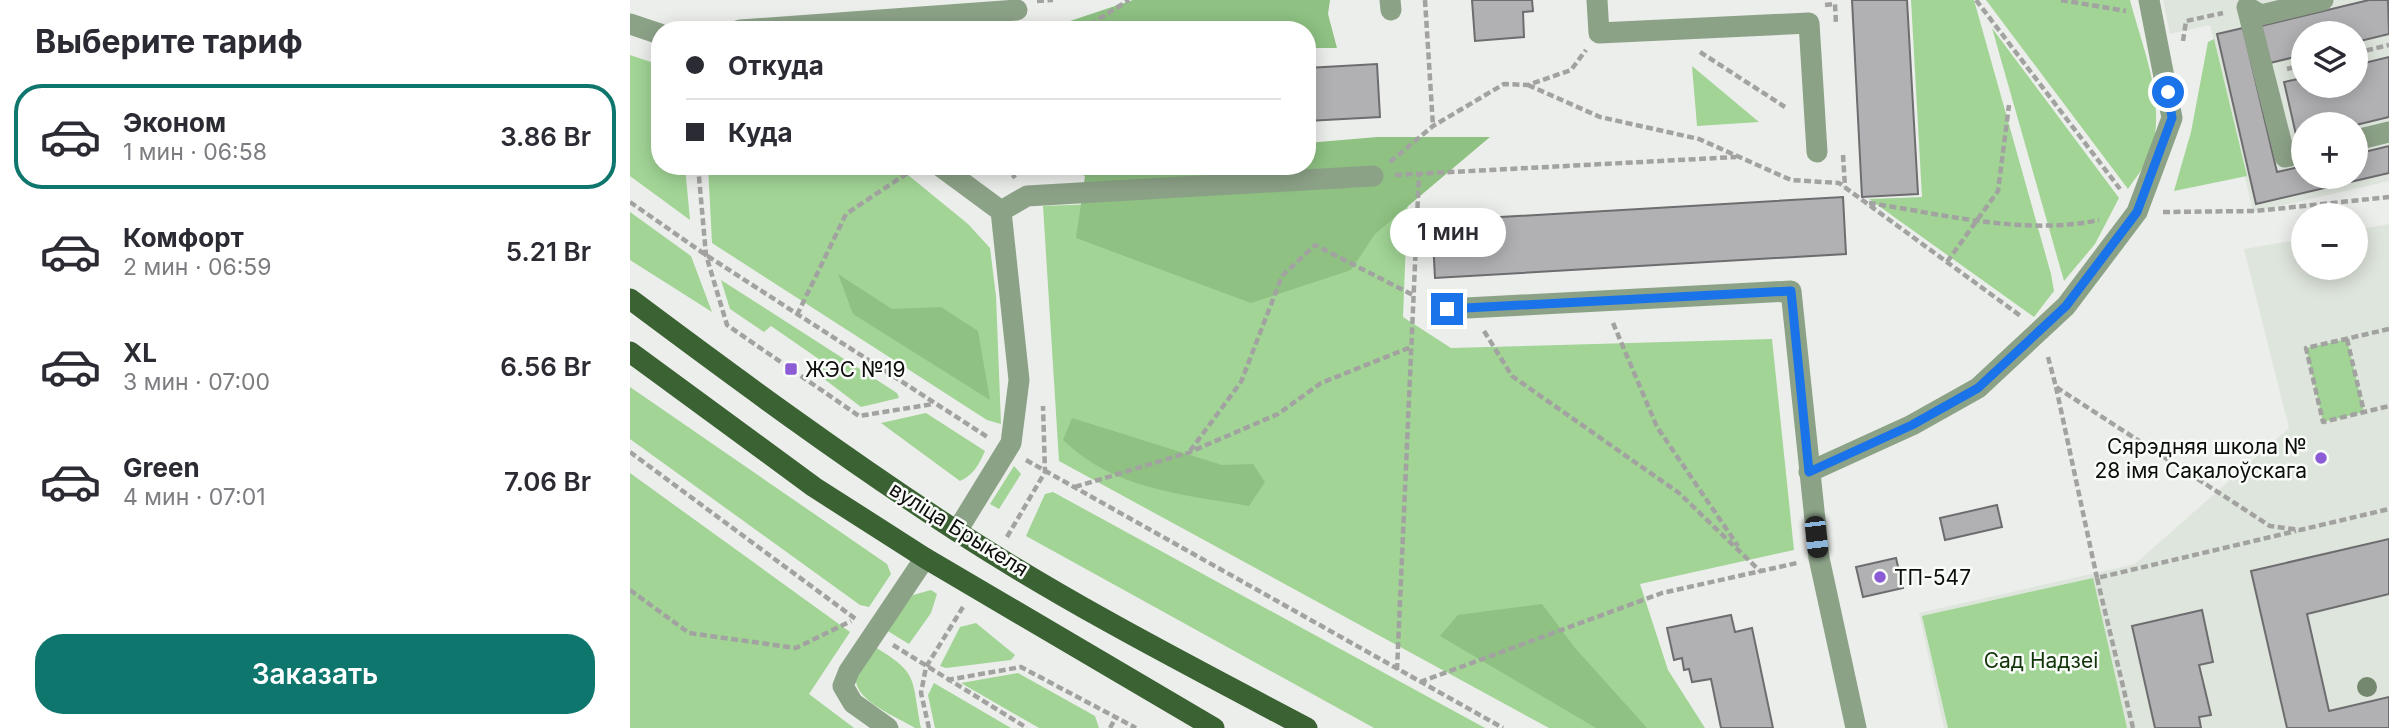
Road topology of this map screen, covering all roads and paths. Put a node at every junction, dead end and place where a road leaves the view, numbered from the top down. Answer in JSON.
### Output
{"nodes":[{"id":1,"x":1129,"y":0,"type":"edge"},
{"id":2,"x":1425,"y":0,"type":"edge"},
{"id":3,"x":1597,"y":0,"type":"edge"},
{"id":4,"x":1976,"y":0,"type":"edge"},
{"id":5,"x":2061,"y":0,"type":"edge"},
{"id":6,"x":2323,"y":0,"type":"edge"},
{"id":7,"x":2249,"y":4,"type":"edge"},
{"id":8,"x":2151,"y":8,"type":"edge"},
{"id":9,"x":1017,"y":10,"type":"dead end"},
{"id":10,"x":862,"y":21,"type":"edge"},
{"id":11,"x":1095,"y":21,"type":"edge"},
{"id":12,"x":630,"y":23,"type":"edge"},
{"id":13,"x":651,"y":31,"type":"edge"},
{"id":14,"x":1599,"y":33,"type":"junction"},
{"id":15,"x":2389,"y":45,"type":"edge"},
{"id":16,"x":2182,"y":49,"type":"dead end"},
{"id":17,"x":1697,"y":50,"type":"dead end"},
{"id":18,"x":2368,"y":50,"type":"edge"},
{"id":19,"x":1528,"y":85,"type":"junction"},
{"id":20,"x":2009,"y":105,"type":"dead end"},
{"id":21,"x":1785,"y":107,"type":"dead end"},
{"id":22,"x":1433,"y":126,"type":"junction"},
{"id":23,"x":2389,"y":132,"type":"edge"},
{"id":24,"x":2368,"y":137,"type":"edge"},
{"id":25,"x":1817,"y":152,"type":"dead end"},
{"id":26,"x":2291,"y":156,"type":"edge"},
{"id":27,"x":1739,"y":157,"type":"junction"},
{"id":28,"x":1419,"y":174,"type":"junction"},
{"id":29,"x":699,"y":175,"type":"edge"},
{"id":30,"x":904,"y":175,"type":"edge"},
{"id":31,"x":952,"y":175,"type":"edge"},
{"id":32,"x":1373,"y":176,"type":"junction"},
{"id":33,"x":2389,"y":197,"type":"edge"},
{"id":34,"x":630,"y":202,"type":"edge"},
{"id":35,"x":1865,"y":202,"type":"junction"},
{"id":36,"x":1002,"y":211,"type":"junction"},
{"id":37,"x":2137,"y":212,"type":"junction"},
{"id":38,"x":1978,"y":219,"type":"junction"},
{"id":39,"x":706,"y":255,"type":"junction"},
{"id":40,"x":1947,"y":262,"type":"junction"},
{"id":41,"x":1413,"y":295,"type":"junction"},
{"id":42,"x":630,"y":299,"type":"edge"},
{"id":43,"x":1607,"y":301,"type":"junction"},
{"id":44,"x":1470,"y":308,"type":"junction"},
{"id":45,"x":1447,"y":309,"type":"dead end"},
{"id":46,"x":797,"y":315,"type":"junction"},
{"id":47,"x":2389,"y":329,"type":"edge"},
{"id":48,"x":2040,"y":330,"type":"junction"},
{"id":49,"x":2347,"y":339,"type":"junction"},
{"id":50,"x":1411,"y":347,"type":"junction"},
{"id":51,"x":630,"y":352,"type":"edge"},
{"id":52,"x":2056,"y":387,"type":"junction"},
{"id":53,"x":934,"y":404,"type":"junction"},
{"id":54,"x":2389,"y":406,"type":"edge"},
{"id":55,"x":2364,"y":412,"type":"junction"},
{"id":56,"x":1009,"y":450,"type":"junction"},
{"id":57,"x":630,"y":452,"type":"edge"},
{"id":58,"x":1190,"y":452,"type":"junction"},
{"id":59,"x":1045,"y":472,"type":"junction"},
{"id":60,"x":1809,"y":472,"type":"junction"},
{"id":61,"x":1073,"y":488,"type":"junction"},
{"id":62,"x":2389,"y":509,"type":"edge"},
{"id":63,"x":2300,"y":530,"type":"junction"},
{"id":64,"x":957,"y":531,"type":"junction"},
{"id":65,"x":1004,"y":541,"type":"dead end"},
{"id":66,"x":1744,"y":555,"type":"junction"},
{"id":67,"x":925,"y":558,"type":"junction"},
{"id":68,"x":1819,"y":558,"type":"junction"},
{"id":69,"x":1761,"y":571,"type":"junction"},
{"id":70,"x":2097,"y":578,"type":"junction"},
{"id":71,"x":630,"y":590,"type":"edge"},
{"id":72,"x":966,"y":603,"type":"dead end"},
{"id":73,"x":855,"y":619,"type":"junction"},
{"id":74,"x":875,"y":633,"type":"junction"},
{"id":75,"x":926,"y":667,"type":"junction"},
{"id":76,"x":1397,"y":670,"type":"junction"},
{"id":77,"x":946,"y":680,"type":"junction"},
{"id":78,"x":1420,"y":682,"type":"junction"},
{"id":79,"x":1116,"y":717,"type":"junction"},
{"id":80,"x":888,"y":728,"type":"edge"},
{"id":81,"x":929,"y":728,"type":"edge"},
{"id":82,"x":1027,"y":728,"type":"edge"},
{"id":83,"x":1110,"y":728,"type":"edge"},
{"id":84,"x":1136,"y":728,"type":"edge"},
{"id":85,"x":1214,"y":728,"type":"edge"},
{"id":86,"x":1307,"y":728,"type":"edge"},
{"id":87,"x":1503,"y":728,"type":"edge"},
{"id":88,"x":1856,"y":728,"type":"edge"},
{"id":89,"x":2133,"y":728,"type":"edge"}],
"edges":[{"from":1,"to":11,"type":"path"},
{"from":2,"to":22,"type":"path"},
{"from":3,"to":14,"type":"lane"},
{"from":4,"to":37,"type":"path"},
{"from":5,"to":8,"type":"path"},
{"from":6,"to":7,"type":"lane"},
{"from":7,"to":16,"type":"path"},
{"from":7,"to":26,"type":"lane"},
{"from":8,"to":37,"type":"lane"},
{"from":9,"to":10,"type":"lane"},
{"from":12,"to":13,"type":"lane"},
{"from":14,"to":19,"type":"path"},
{"from":14,"to":25,"type":"lane"},
{"from":15,"to":18,"type":"path"},
{"from":17,"to":21,"type":"path"},
{"from":19,"to":22,"type":"path"},
{"from":19,"to":27,"type":"path"},
{"from":20,"to":38,"type":"path"},
{"from":22,"to":32,"type":"path"},
{"from":23,"to":24,"type":"lane"},
{"from":27,"to":28,"type":"path"},
{"from":27,"to":35,"type":"path"},
{"from":28,"to":32,"type":"path"},
{"from":28,"to":41,"type":"path"},
{"from":29,"to":39,"type":"path"},
{"from":30,"to":46,"type":"path"},
{"from":31,"to":36,"type":"lane"},
{"from":32,"to":36,"type":"lane"},
{"from":33,"to":37,"type":"path"},
{"from":34,"to":39,"type":"path"},
{"from":35,"to":38,"type":"path"},
{"from":35,"to":40,"type":"path"},
{"from":36,"to":56,"type":"lane"},
{"from":37,"to":38,"type":"path"},
{"from":37,"to":48,"type":"lane"},
{"from":38,"to":40,"type":"path"},
{"from":39,"to":46,"type":"path"},
{"from":39,"to":53,"type":"path"},
{"from":40,"to":48,"type":"path"},
{"from":41,"to":50,"type":"path"},
{"from":41,"to":58,"type":"path"},
{"from":42,"to":64,"type":"main road","name":"вуліца Брыкеля"},
{"from":43,"to":44,"type":"lane"},
{"from":43,"to":60,"type":"lane"},
{"from":43,"to":66,"type":"path"},
{"from":44,"to":45,"type":"lane"},
{"from":44,"to":66,"type":"path"},
{"from":46,"to":53,"type":"path"},
{"from":47,"to":49,"type":"path"},
{"from":48,"to":52,"type":"path"},
{"from":48,"to":60,"type":"lane"},
{"from":49,"to":55,"type":"path"},
{"from":49,"to":55,"type":"path"},
{"from":50,"to":58,"type":"path"},
{"from":50,"to":76,"type":"path"},
{"from":51,"to":67,"type":"main road","name":"вуліца Брыкеля"},
{"from":52,"to":63,"type":"path"},
{"from":52,"to":70,"type":"path"},
{"from":53,"to":56,"type":"path"},
{"from":54,"to":55,"type":"path"},
{"from":56,"to":59,"type":"path"},
{"from":56,"to":64,"type":"lane"},
{"from":57,"to":73,"type":"path"},
{"from":58,"to":61,"type":"path"},
{"from":59,"to":61,"type":"path"},
{"from":59,"to":65,"type":"path"},
{"from":60,"to":68,"type":"lane"},
{"from":61,"to":76,"type":"path"},
{"from":62,"to":63,"type":"path"},
{"from":63,"to":70,"type":"path"},
{"from":64,"to":86,"type":"main road","name":"вуліца Брыкеля"},
{"from":66,"to":69,"type":"path"},
{"from":67,"to":74,"type":"lane"},
{"from":67,"to":85,"type":"main road","name":"вуліца Брыкеля"},
{"from":68,"to":69,"type":"path"},
{"from":68,"to":88,"type":"lane"},
{"from":69,"to":78,"type":"path"},
{"from":70,"to":89,"type":"path"},
{"from":71,"to":73,"type":"path"},
{"from":72,"to":75,"type":"path"},
{"from":73,"to":74,"type":"path"},
{"from":74,"to":75,"type":"path"},
{"from":74,"to":80,"type":"lane"},
{"from":75,"to":77,"type":"path"},
{"from":75,"to":81,"type":"path"},
{"from":76,"to":78,"type":"path"},
{"from":77,"to":79,"type":"path"},
{"from":77,"to":82,"type":"path"},
{"from":78,"to":87,"type":"path"},
{"from":79,"to":83,"type":"path"},
{"from":79,"to":84,"type":"path"}]}
